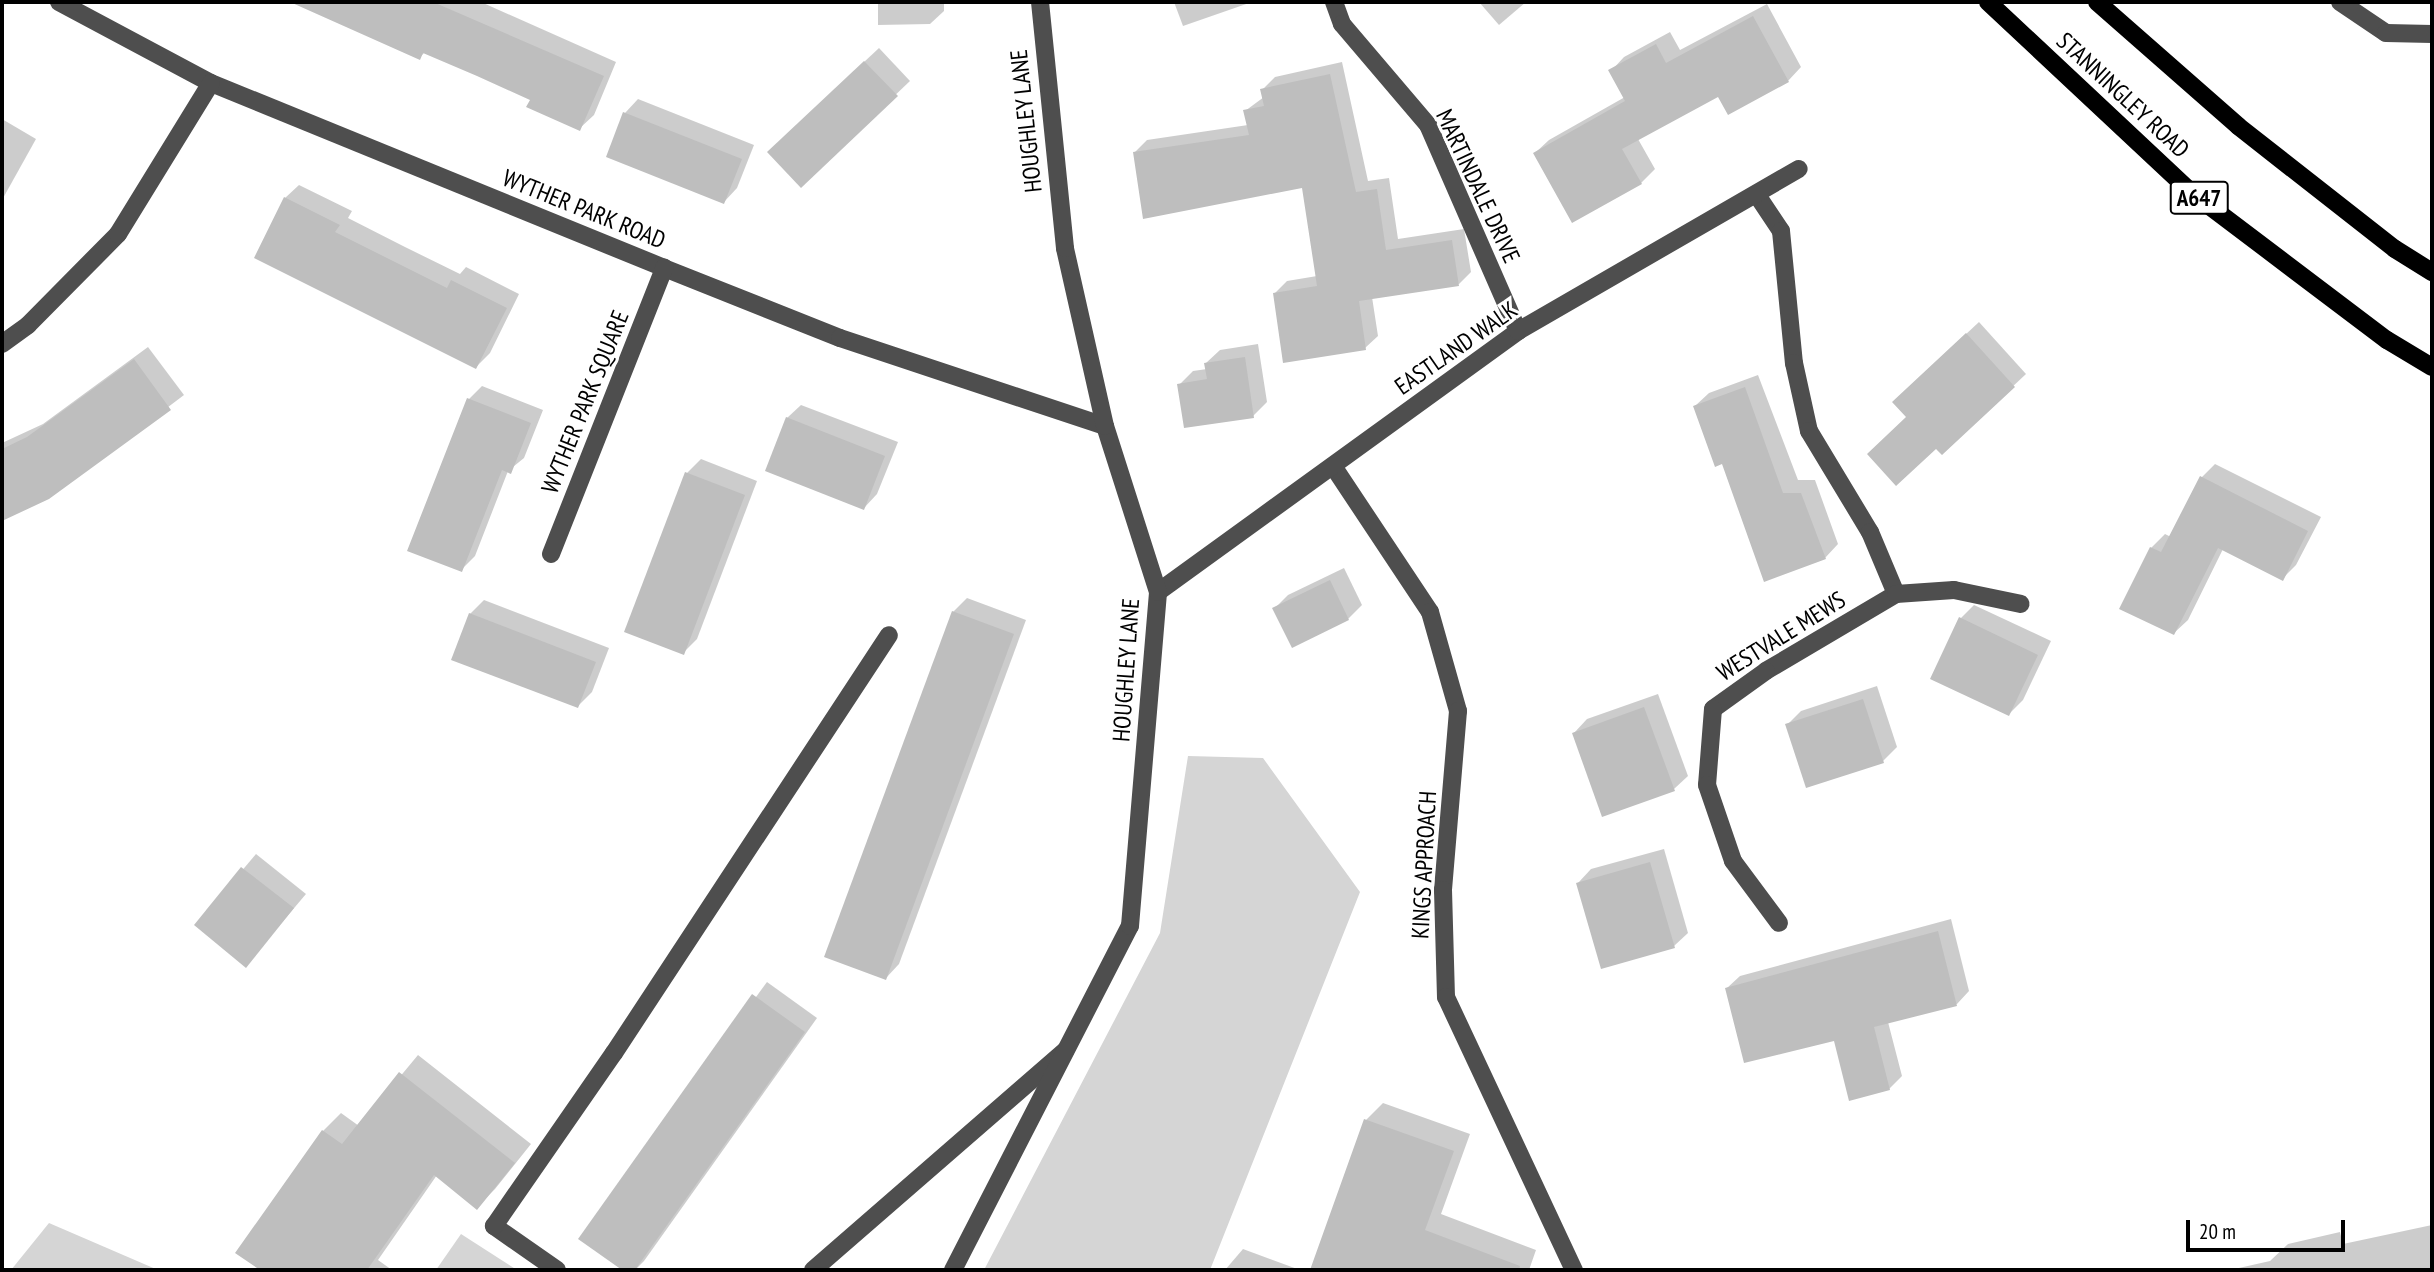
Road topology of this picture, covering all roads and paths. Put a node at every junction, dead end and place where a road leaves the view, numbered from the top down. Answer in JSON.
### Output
{"nodes":[{"id":1,"x":59,"y":2,"type":"edge"},
{"id":2,"x":1040,"y":2,"type":"edge"},
{"id":3,"x":1334,"y":2,"type":"edge"},
{"id":4,"x":1989,"y":2,"type":"edge"},
{"id":5,"x":2097,"y":2,"type":"edge"},
{"id":6,"x":2340,"y":2,"type":"edge"},
{"id":7,"x":2432,"y":34,"type":"edge"},
{"id":8,"x":211,"y":83,"type":"junction"},
{"id":9,"x":1799,"y":169,"type":"dead end"},
{"id":10,"x":1757,"y":195,"type":"junction"},
{"id":11,"x":664,"y":268,"type":"junction"},
{"id":12,"x":2432,"y":272,"type":"edge"},
{"id":13,"x":1518,"y":331,"type":"junction"},
{"id":14,"x":2,"y":344,"type":"edge"},
{"id":15,"x":2432,"y":367,"type":"edge"},
{"id":16,"x":1105,"y":426,"type":"junction"},
{"id":17,"x":1333,"y":466,"type":"junction"},
{"id":18,"x":551,"y":554,"type":"dead end"},
{"id":19,"x":1158,"y":592,"type":"junction"},
{"id":20,"x":1896,"y":594,"type":"junction"},
{"id":21,"x":2021,"y":604,"type":"dead end"},
{"id":22,"x":890,"y":635,"type":"dead end"},
{"id":23,"x":1779,"y":923,"type":"dead end"},
{"id":24,"x":1073,"y":1044,"type":"junction"},
{"id":25,"x":557,"y":1270,"type":"edge"},
{"id":26,"x":813,"y":1270,"type":"edge"},
{"id":27,"x":953,"y":1270,"type":"edge"},
{"id":28,"x":1574,"y":1270,"type":"edge"}],
"edges":[{"from":1,"to":8,"type":"street","name":"WYTHER PARK ROAD"},
{"from":2,"to":16,"type":"street","name":"HOUGHLEY LANE"},
{"from":3,"to":13,"type":"street","name":"MARTINDALE DRIVE"},
{"from":4,"to":15,"type":"main road","name":"STANNINGLEY ROAD","number":"A647"},
{"from":5,"to":12,"type":"main road","name":"STANNINGLEY ROAD"},
{"from":6,"to":7,"type":"street"},
{"from":8,"to":11,"type":"street","name":"WYTHER PARK ROAD"},
{"from":8,"to":14,"type":"street"},
{"from":9,"to":10,"type":"street","name":"EASTLAND WALK"},
{"from":10,"to":13,"type":"street","name":"EASTLAND WALK"},
{"from":10,"to":20,"type":"street"},
{"from":11,"to":16,"type":"street","name":"WYTHER PARK ROAD"},
{"from":11,"to":18,"type":"street","name":"WYTHER PARK SQUARE"},
{"from":13,"to":17,"type":"street","name":"EASTLAND WALK"},
{"from":16,"to":19,"type":"street","name":"HOUGHLEY LANE"},
{"from":17,"to":19,"type":"street","name":"EASTLAND WALK"},
{"from":17,"to":28,"type":"street","name":"KINGS APPROACH"},
{"from":19,"to":24,"type":"street","name":"HOUGHLEY LANE"},
{"from":20,"to":21,"type":"street","name":"WESTVALE MEWS"},
{"from":20,"to":23,"type":"street","name":"WESTVALE MEWS"},
{"from":22,"to":25,"type":"street"},
{"from":24,"to":26,"type":"street"},
{"from":24,"to":27,"type":"street","name":"HOUGHLEY LANE"}]}
